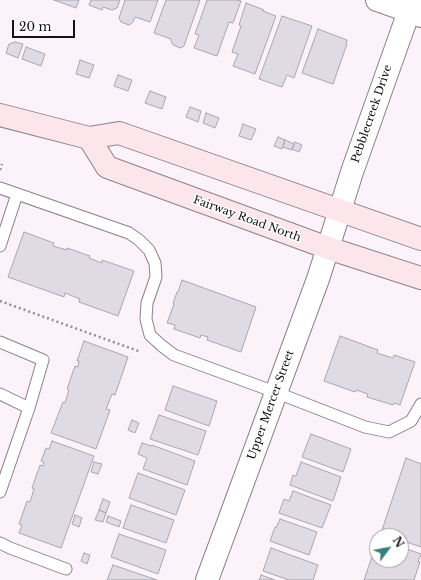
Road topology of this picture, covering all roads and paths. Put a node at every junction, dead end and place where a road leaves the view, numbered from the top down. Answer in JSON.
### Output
{"nodes":[{"id":1,"x":377,"y":0,"type":"edge"},
{"id":2,"x":414,"y":9,"type":"edge"},
{"id":3,"x":0,"y":115,"type":"edge"},
{"id":4,"x":89,"y":138,"type":"junction"},
{"id":5,"x":2,"y":164,"type":"dead end"},
{"id":6,"x":0,"y":170,"type":"edge"},
{"id":7,"x":0,"y":188,"type":"edge"},
{"id":8,"x":17,"y":194,"type":"junction"},
{"id":9,"x":334,"y":229,"type":"junction"},
{"id":10,"x":421,"y":239,"type":"edge"},
{"id":11,"x":0,"y":246,"type":"edge"},
{"id":12,"x":421,"y":278,"type":"edge"},
{"id":13,"x":0,"y":301,"type":"edge"},
{"id":14,"x":0,"y":342,"type":"edge"},
{"id":15,"x":141,"y":352,"type":"dead end"},
{"id":16,"x":275,"y":392,"type":"junction"},
{"id":17,"x":0,"y":394,"type":"edge"},
{"id":18,"x":421,"y":404,"type":"edge"},
{"id":19,"x":29,"y":408,"type":"junction"},
{"id":20,"x":0,"y":492,"type":"edge"},
{"id":21,"x":0,"y":543,"type":"edge"},
{"id":22,"x":66,"y":569,"type":"dead end"},
{"id":23,"x":207,"y":580,"type":"edge"}],
"edges":[{"from":1,"to":2,"type":"street"},
{"from":2,"to":9,"type":"street","name":"Pebblecreek Drive"},
{"from":3,"to":4,"type":"main road","name":"Fairway Road North"},
{"from":4,"to":9,"type":"main road","name":"Fairway Road North"},
{"from":4,"to":9,"type":"main road","name":"Fairway Road North"},
{"from":5,"to":6,"type":"path"},
{"from":7,"to":8,"type":"lane"},
{"from":8,"to":11,"type":"lane"},
{"from":8,"to":16,"type":"lane"},
{"from":9,"to":10,"type":"main road","name":"Fairway Road North"},
{"from":9,"to":12,"type":"main road","name":"Fairway Road North"},
{"from":9,"to":16,"type":"street","name":"Upper Mercer Street"},
{"from":13,"to":15,"type":"path"},
{"from":14,"to":19,"type":"lane"},
{"from":16,"to":18,"type":"lane"},
{"from":16,"to":23,"type":"street","name":"Upper Mercer Street"},
{"from":17,"to":19,"type":"lane"},
{"from":19,"to":20,"type":"lane"},
{"from":21,"to":22,"type":"lane"}]}
